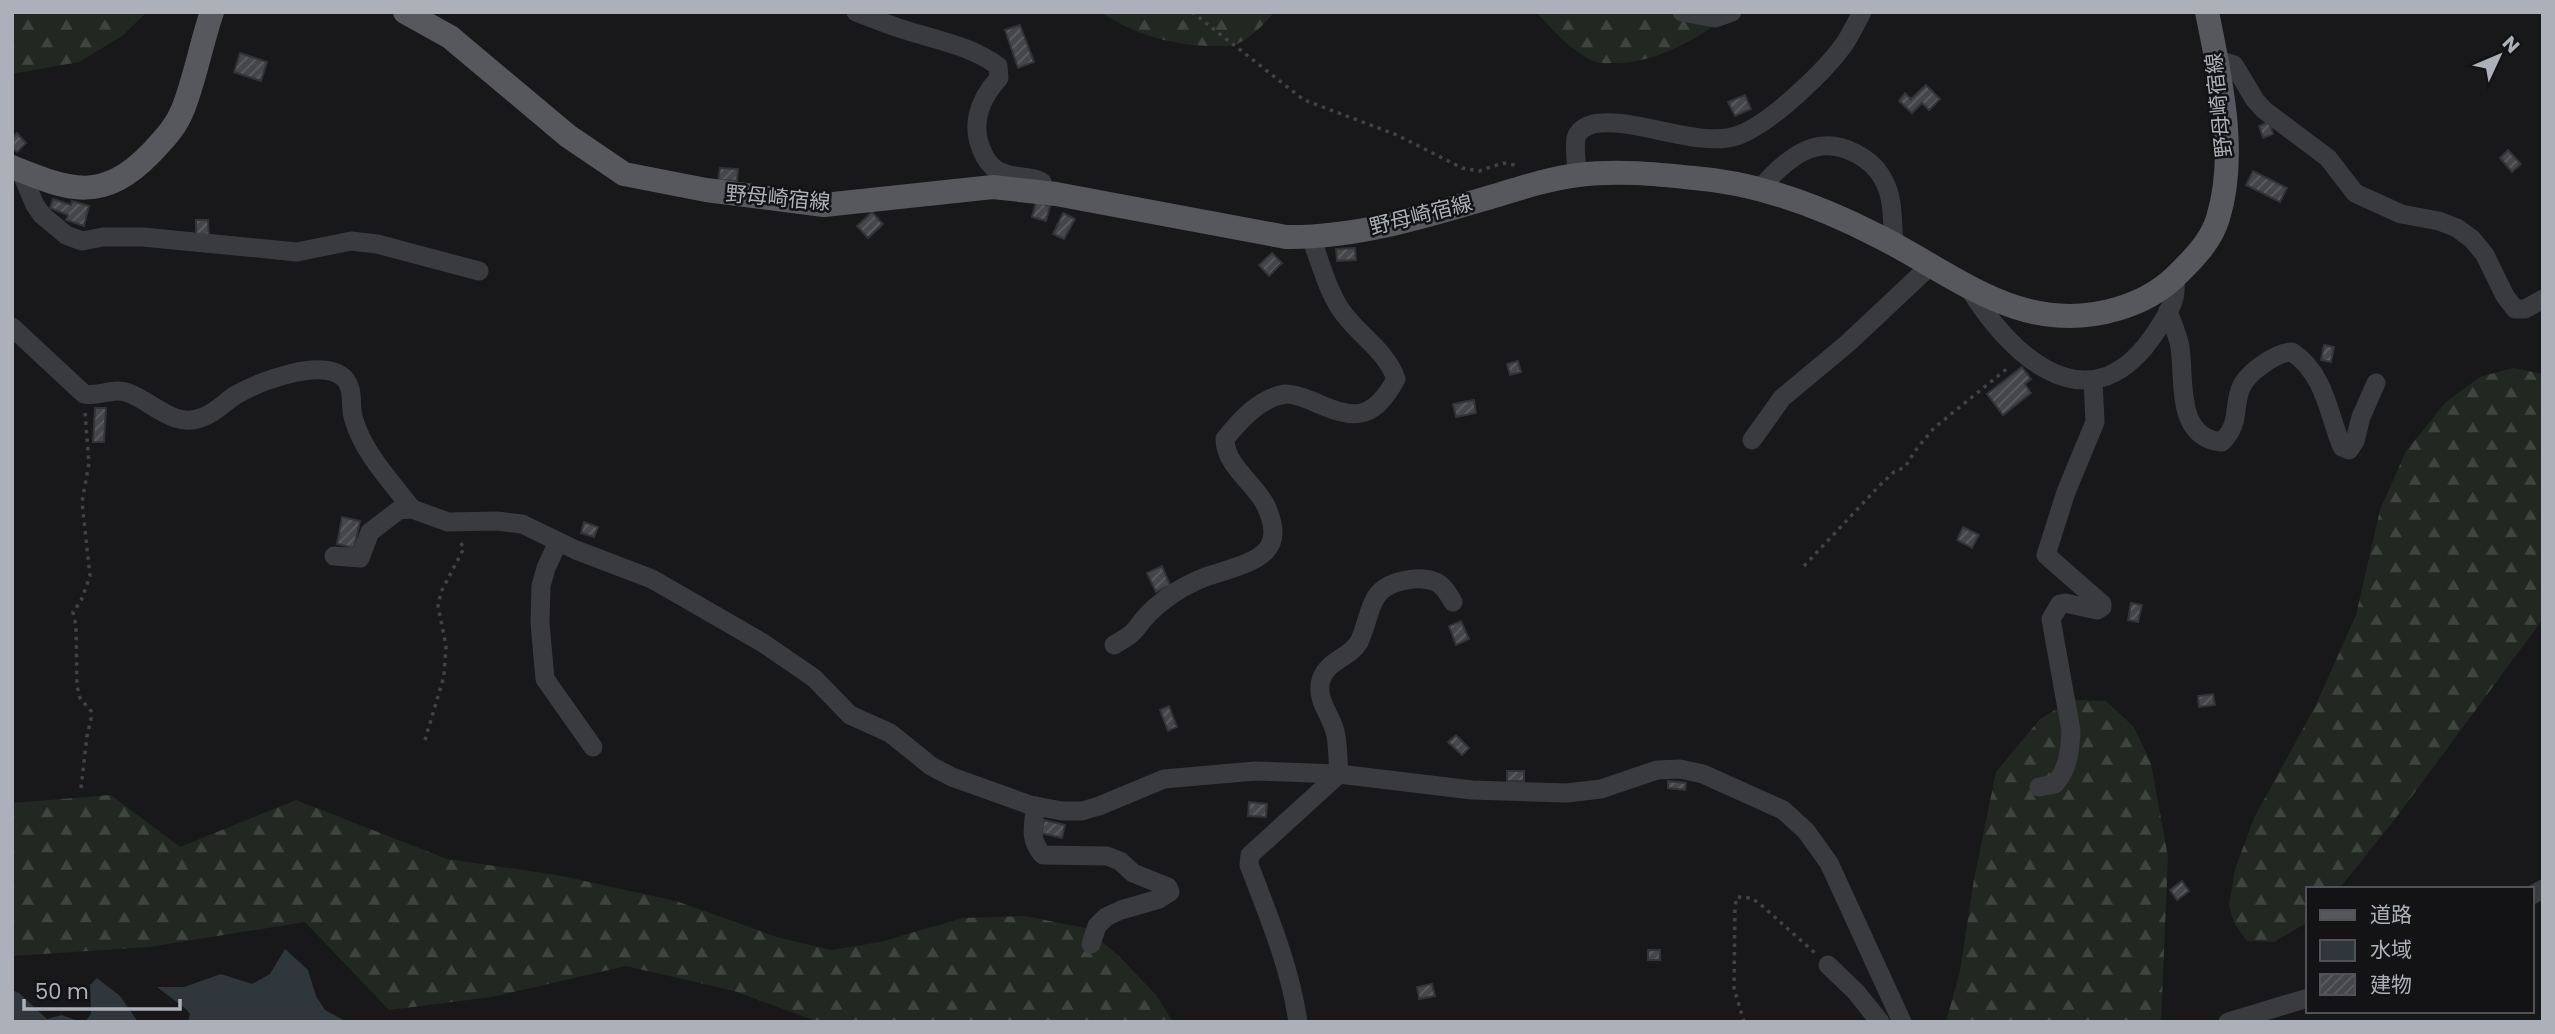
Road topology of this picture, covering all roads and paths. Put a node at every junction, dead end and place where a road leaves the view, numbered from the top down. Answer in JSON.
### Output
{"nodes":[{"id":1,"x":212,"y":12,"type":"edge"},
{"id":2,"x":405,"y":12,"type":"edge"},
{"id":3,"x":856,"y":12,"type":"edge"},
{"id":4,"x":1192,"y":12,"type":"edge"},
{"id":5,"x":1682,"y":12,"type":"edge"},
{"id":6,"x":1732,"y":12,"type":"edge"},
{"id":7,"x":1862,"y":12,"type":"edge"},
{"id":8,"x":2207,"y":12,"type":"edge"},
{"id":9,"x":2216,"y":59,"type":"junction"},
{"id":10,"x":16,"y":169,"type":"edge"},
{"id":11,"x":1577,"y":175,"type":"junction"},
{"id":12,"x":1544,"y":181,"type":"junction"},
{"id":13,"x":1760,"y":188,"type":"junction"},
{"id":14,"x":1046,"y":193,"type":"junction"},
{"id":15,"x":1311,"y":238,"type":"junction"},
{"id":16,"x":1894,"y":244,"type":"junction"},
{"id":17,"x":1931,"y":265,"type":"junction"},
{"id":18,"x":479,"y":271,"type":"dead end"},
{"id":19,"x":2175,"y":276,"type":"junction"},
{"id":20,"x":1969,"y":288,"type":"junction"},
{"id":21,"x":2543,"y":299,"type":"edge"},
{"id":22,"x":2168,"y":311,"type":"junction"},
{"id":23,"x":12,"y":327,"type":"edge"},
{"id":24,"x":2024,"y":354,"type":"junction"},
{"id":25,"x":2093,"y":380,"type":"junction"},
{"id":26,"x":2376,"y":383,"type":"dead end"},
{"id":27,"x":84,"y":394,"type":"junction"},
{"id":28,"x":1752,"y":440,"type":"dead end"},
{"id":29,"x":412,"y":509,"type":"junction"},
{"id":30,"x":448,"y":522,"type":"junction"},
{"id":31,"x":558,"y":542,"type":"junction"},
{"id":32,"x":334,"y":556,"type":"dead end"},
{"id":33,"x":1804,"y":566,"type":"dead end"},
{"id":34,"x":1453,"y":602,"type":"dead end"},
{"id":35,"x":1114,"y":645,"type":"dead end"},
{"id":36,"x":425,"y":740,"type":"dead end"},
{"id":37,"x":593,"y":747,"type":"dead end"},
{"id":38,"x":1339,"y":774,"type":"junction"},
{"id":39,"x":2039,"y":787,"type":"dead end"},
{"id":40,"x":81,"y":788,"type":"dead end"},
{"id":41,"x":1036,"y":806,"type":"junction"},
{"id":42,"x":1091,"y":944,"type":"dead end"},
{"id":43,"x":1828,"y":965,"type":"joint"},
{"id":44,"x":2306,"y":999,"type":"edge"},
{"id":45,"x":1298,"y":1022,"type":"edge"},
{"id":46,"x":1744,"y":1022,"type":"edge"},
{"id":47,"x":1880,"y":1022,"type":"edge"},
{"id":48,"x":1902,"y":1022,"type":"edge"},
{"id":49,"x":2228,"y":1022,"type":"edge"}],
"edges":[{"from":1,"to":10,"type":"main road"},
{"from":2,"to":14,"type":"main road","name":"野母崎宿線"},
{"from":3,"to":14,"type":"street"},
{"from":4,"to":12,"type":"path"},
{"from":5,"to":6,"type":"street"},
{"from":7,"to":11,"type":"street"},
{"from":8,"to":9,"type":"main road","name":"野母崎宿線"},
{"from":9,"to":19,"type":"main road","name":"野母崎宿線"},
{"from":9,"to":21,"type":"street"},
{"from":10,"to":18,"type":"street"},
{"from":11,"to":12,"type":"main road","name":"野母崎宿線"},
{"from":11,"to":13,"type":"main road","name":"野母崎宿線"},
{"from":12,"to":15,"type":"main road","name":"野母崎宿線"},
{"from":13,"to":16,"type":"main road","name":"野母崎宿線"},
{"from":13,"to":16,"type":"street"},
{"from":14,"to":15,"type":"main road","name":"野母崎宿線"},
{"from":15,"to":35,"type":"street"},
{"from":16,"to":17,"type":"main road","name":"野母崎宿線"},
{"from":17,"to":20,"type":"main road","name":"野母崎宿線"},
{"from":17,"to":28,"type":"street"},
{"from":19,"to":20,"type":"main road","name":"野母崎宿線"},
{"from":19,"to":22,"type":"street"},
{"from":20,"to":24,"type":"street"},
{"from":22,"to":25,"type":"street"},
{"from":22,"to":26,"type":"street"},
{"from":23,"to":27,"type":"street"},
{"from":24,"to":25,"type":"street"},
{"from":24,"to":33,"type":"path"},
{"from":25,"to":39,"type":"street"},
{"from":27,"to":29,"type":"street"},
{"from":27,"to":40,"type":"path"},
{"from":29,"to":30,"type":"street"},
{"from":29,"to":32,"type":"street"},
{"from":30,"to":31,"type":"street"},
{"from":30,"to":36,"type":"path"},
{"from":31,"to":37,"type":"street"},
{"from":31,"to":41,"type":"street"},
{"from":34,"to":38,"type":"street"},
{"from":38,"to":41,"type":"street"},
{"from":38,"to":45,"type":"street"},
{"from":38,"to":48,"type":"street"},
{"from":41,"to":42,"type":"street"},
{"from":43,"to":46,"type":"path"},
{"from":43,"to":47,"type":"street"},
{"from":44,"to":49,"type":"street"}]}
